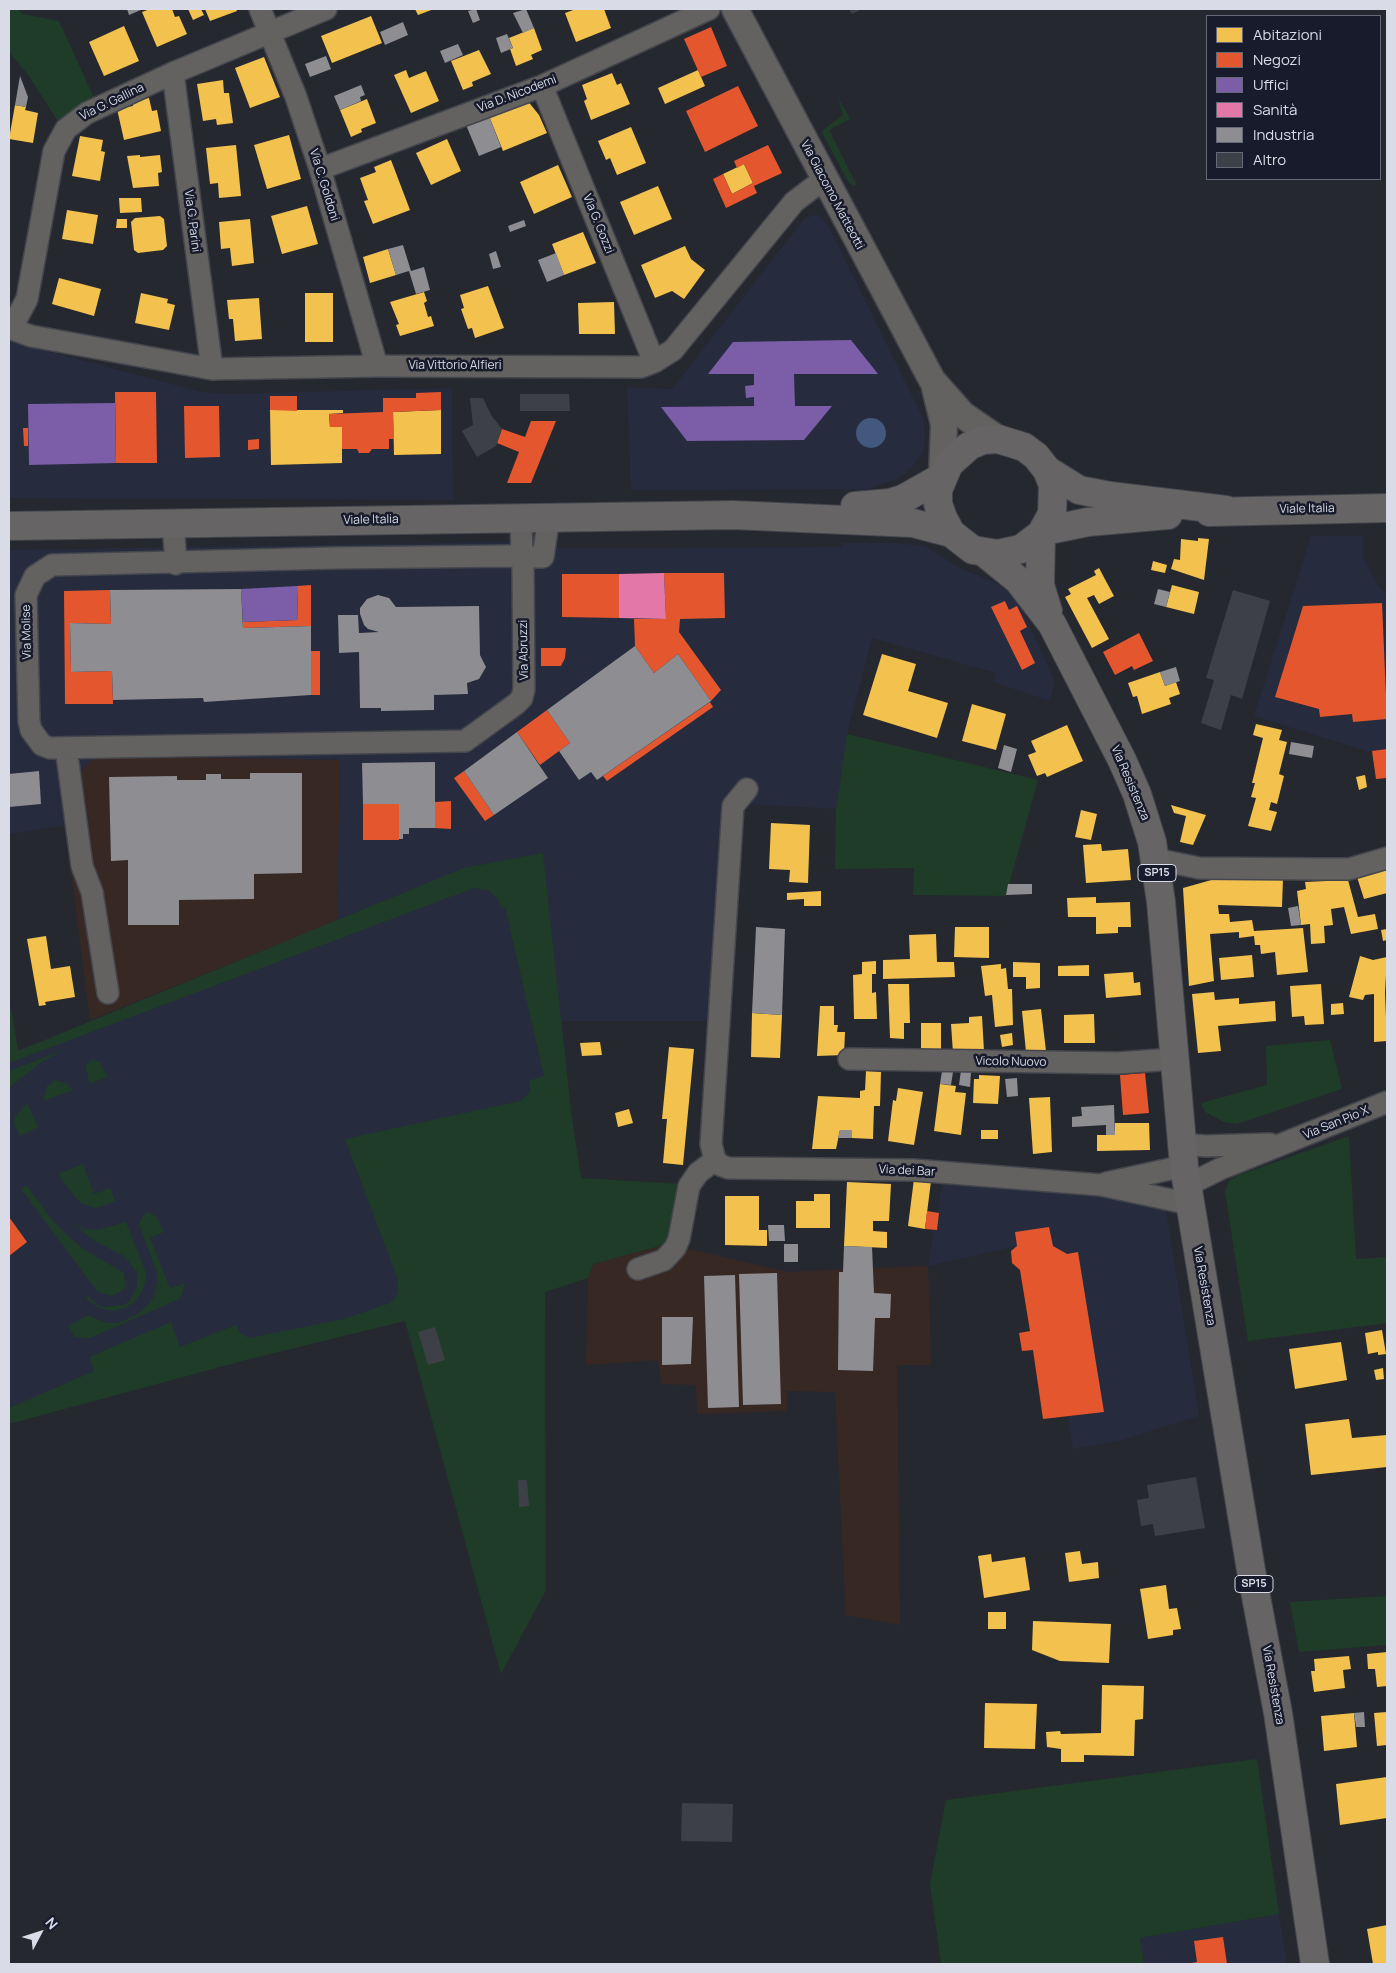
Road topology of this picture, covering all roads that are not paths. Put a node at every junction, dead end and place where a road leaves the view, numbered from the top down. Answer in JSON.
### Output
{"nodes":[{"id":1,"x":260,"y":9,"type":"edge"},
{"id":2,"x":326,"y":9,"type":"edge"},
{"id":3,"x":709,"y":9,"type":"edge"},
{"id":4,"x":735,"y":9,"type":"edge"},
{"id":5,"x":270,"y":33,"type":"junction"},
{"id":6,"x":173,"y":73,"type":"junction"},
{"id":7,"x":542,"y":86,"type":"junction"},
{"id":8,"x":320,"y":169,"type":"junction"},
{"id":9,"x":824,"y":179,"type":"junction"},
{"id":10,"x":10,"y":329,"type":"edge"},
{"id":11,"x":654,"y":362,"type":"junction"},
{"id":12,"x":377,"y":366,"type":"junction"},
{"id":13,"x":212,"y":369,"type":"junction"},
{"id":14,"x":932,"y":380,"type":"junction"},
{"id":15,"x":998,"y":439,"type":"junction"},
{"id":16,"x":1047,"y":470,"type":"junction"},
{"id":17,"x":942,"y":477,"type":"junction"},
{"id":18,"x":1387,"y":508,"type":"edge"},
{"id":19,"x":1226,"y":510,"type":"junction"},
{"id":20,"x":733,"y":515,"type":"junction"},
{"id":21,"x":549,"y":517,"type":"junction"},
{"id":22,"x":521,"y":518,"type":"junction"},
{"id":23,"x":173,"y":523,"type":"junction"},
{"id":24,"x":9,"y":526,"type":"edge"},
{"id":25,"x":1042,"y":532,"type":"junction"},
{"id":26,"x":952,"y":533,"type":"junction"},
{"id":27,"x":986,"y":554,"type":"junction"},
{"id":28,"x":522,"y":557,"type":"junction"},
{"id":29,"x":176,"y":564,"type":"junction"},
{"id":30,"x":1052,"y":624,"type":"junction"},
{"id":31,"x":342,"y":742,"type":"joint"},
{"id":32,"x":66,"y":748,"type":"junction"},
{"id":33,"x":747,"y":790,"type":"dead end"},
{"id":34,"x":1387,"y":858,"type":"edge"},
{"id":35,"x":1155,"y":859,"type":"junction"},
{"id":36,"x":108,"y":993,"type":"dead end"},
{"id":37,"x":849,"y":1059,"type":"dead end"},
{"id":38,"x":1173,"y":1059,"type":"junction"},
{"id":39,"x":1387,"y":1102,"type":"edge"},
{"id":40,"x":1285,"y":1143,"type":"junction"},
{"id":41,"x":715,"y":1160,"type":"junction"},
{"id":42,"x":1186,"y":1175,"type":"junction"},
{"id":43,"x":1100,"y":1185,"type":"junction"},
{"id":44,"x":638,"y":1269,"type":"dead end"},
{"id":45,"x":1315,"y":1964,"type":"edge"}],
"edges":[{"from":1,"to":5,"type":"street","name":"Via C. Goldoni"},
{"from":2,"to":5,"type":"street","name":"Via G. Gallina"},
{"from":3,"to":7,"type":"street","name":"Via D. Nicodemi"},
{"from":4,"to":9,"type":"street","name":"Via Giacomo Matteotti"},
{"from":5,"to":6,"type":"street","name":"Via G. Gallina"},
{"from":5,"to":8,"type":"street","name":"Via C. Goldoni"},
{"from":6,"to":10,"type":"street","name":"Via G. Gallina"},
{"from":6,"to":13,"type":"street","name":"Via G. Parini"},
{"from":7,"to":8,"type":"street","name":"Via D. Nicodemi"},
{"from":7,"to":11,"type":"street","name":"Via G. Gozzi"},
{"from":8,"to":12,"type":"street","name":"Via C. Goldoni"},
{"from":9,"to":11,"type":"street","name":"Via Vittorio Alfieri"},
{"from":9,"to":14,"type":"street","name":"Via Giacomo Matteotti"},
{"from":10,"to":13,"type":"street","name":"Via Vittorio Alfieri"},
{"from":11,"to":12,"type":"street","name":"Via Vittorio Alfieri"},
{"from":12,"to":13,"type":"street","name":"Via Vittorio Alfieri"},
{"from":14,"to":15,"type":"street","name":"Via Giacomo Matteotti"},
{"from":14,"to":17,"type":"street","name":"Via Giacomo Matteotti"},
{"from":15,"to":16,"type":"main road"},
{"from":15,"to":17,"type":"main road"},
{"from":16,"to":19,"type":"main road"},
{"from":16,"to":25,"type":"main road"},
{"from":17,"to":20,"type":"main road"},
{"from":17,"to":26,"type":"main road"},
{"from":18,"to":19,"type":"main road","name":"Viale Italia"},
{"from":19,"to":25,"type":"main road"},
{"from":20,"to":21,"type":"main road","name":"Viale Italia"},
{"from":20,"to":26,"type":"main road"},
{"from":21,"to":22,"type":"main road","name":"Viale Italia"},
{"from":21,"to":28,"type":"street"},
{"from":22,"to":23,"type":"main road","name":"Viale Italia"},
{"from":22,"to":28,"type":"street","name":"Via Abruzzi"},
{"from":23,"to":24,"type":"main road","name":"Viale Italia"},
{"from":23,"to":29,"type":"street"},
{"from":25,"to":27,"type":"main road"},
{"from":25,"to":30,"type":"main road","number":"SP15"},
{"from":26,"to":27,"type":"main road"},
{"from":27,"to":30,"type":"main road","number":"SP15"},
{"from":28,"to":29,"type":"street","name":"Via Molise"},
{"from":28,"to":31,"type":"street","name":"Via Abruzzi"},
{"from":29,"to":32,"type":"street","name":"Via Molise"},
{"from":30,"to":35,"type":"main road","name":"Via Resistenza","number":"SP15"},
{"from":31,"to":32,"type":"street","name":"Via Molise"},
{"from":32,"to":36,"type":"street"},
{"from":33,"to":41,"type":"street"},
{"from":34,"to":35,"type":"street"},
{"from":35,"to":38,"type":"main road","name":"Via Resistenza","number":"SP15"},
{"from":37,"to":38,"type":"street","name":"Vicolo Nuovo"},
{"from":38,"to":42,"type":"main road","name":"Via Resistenza","number":"SP15"},
{"from":39,"to":40,"type":"street","name":"Via San Pio X"},
{"from":40,"to":42,"type":"street","name":"Via San Pio X"},
{"from":40,"to":42,"type":"street","name":"Via San Pio X"},
{"from":41,"to":43,"type":"street","name":"Via dei Bar"},
{"from":41,"to":44,"type":"street"},
{"from":42,"to":43,"type":"street","name":"Via dei Bar"},
{"from":42,"to":43,"type":"street","name":"Via dei Bar"},
{"from":42,"to":45,"type":"main road","name":"Via Resistenza","number":"SP15"}]}
